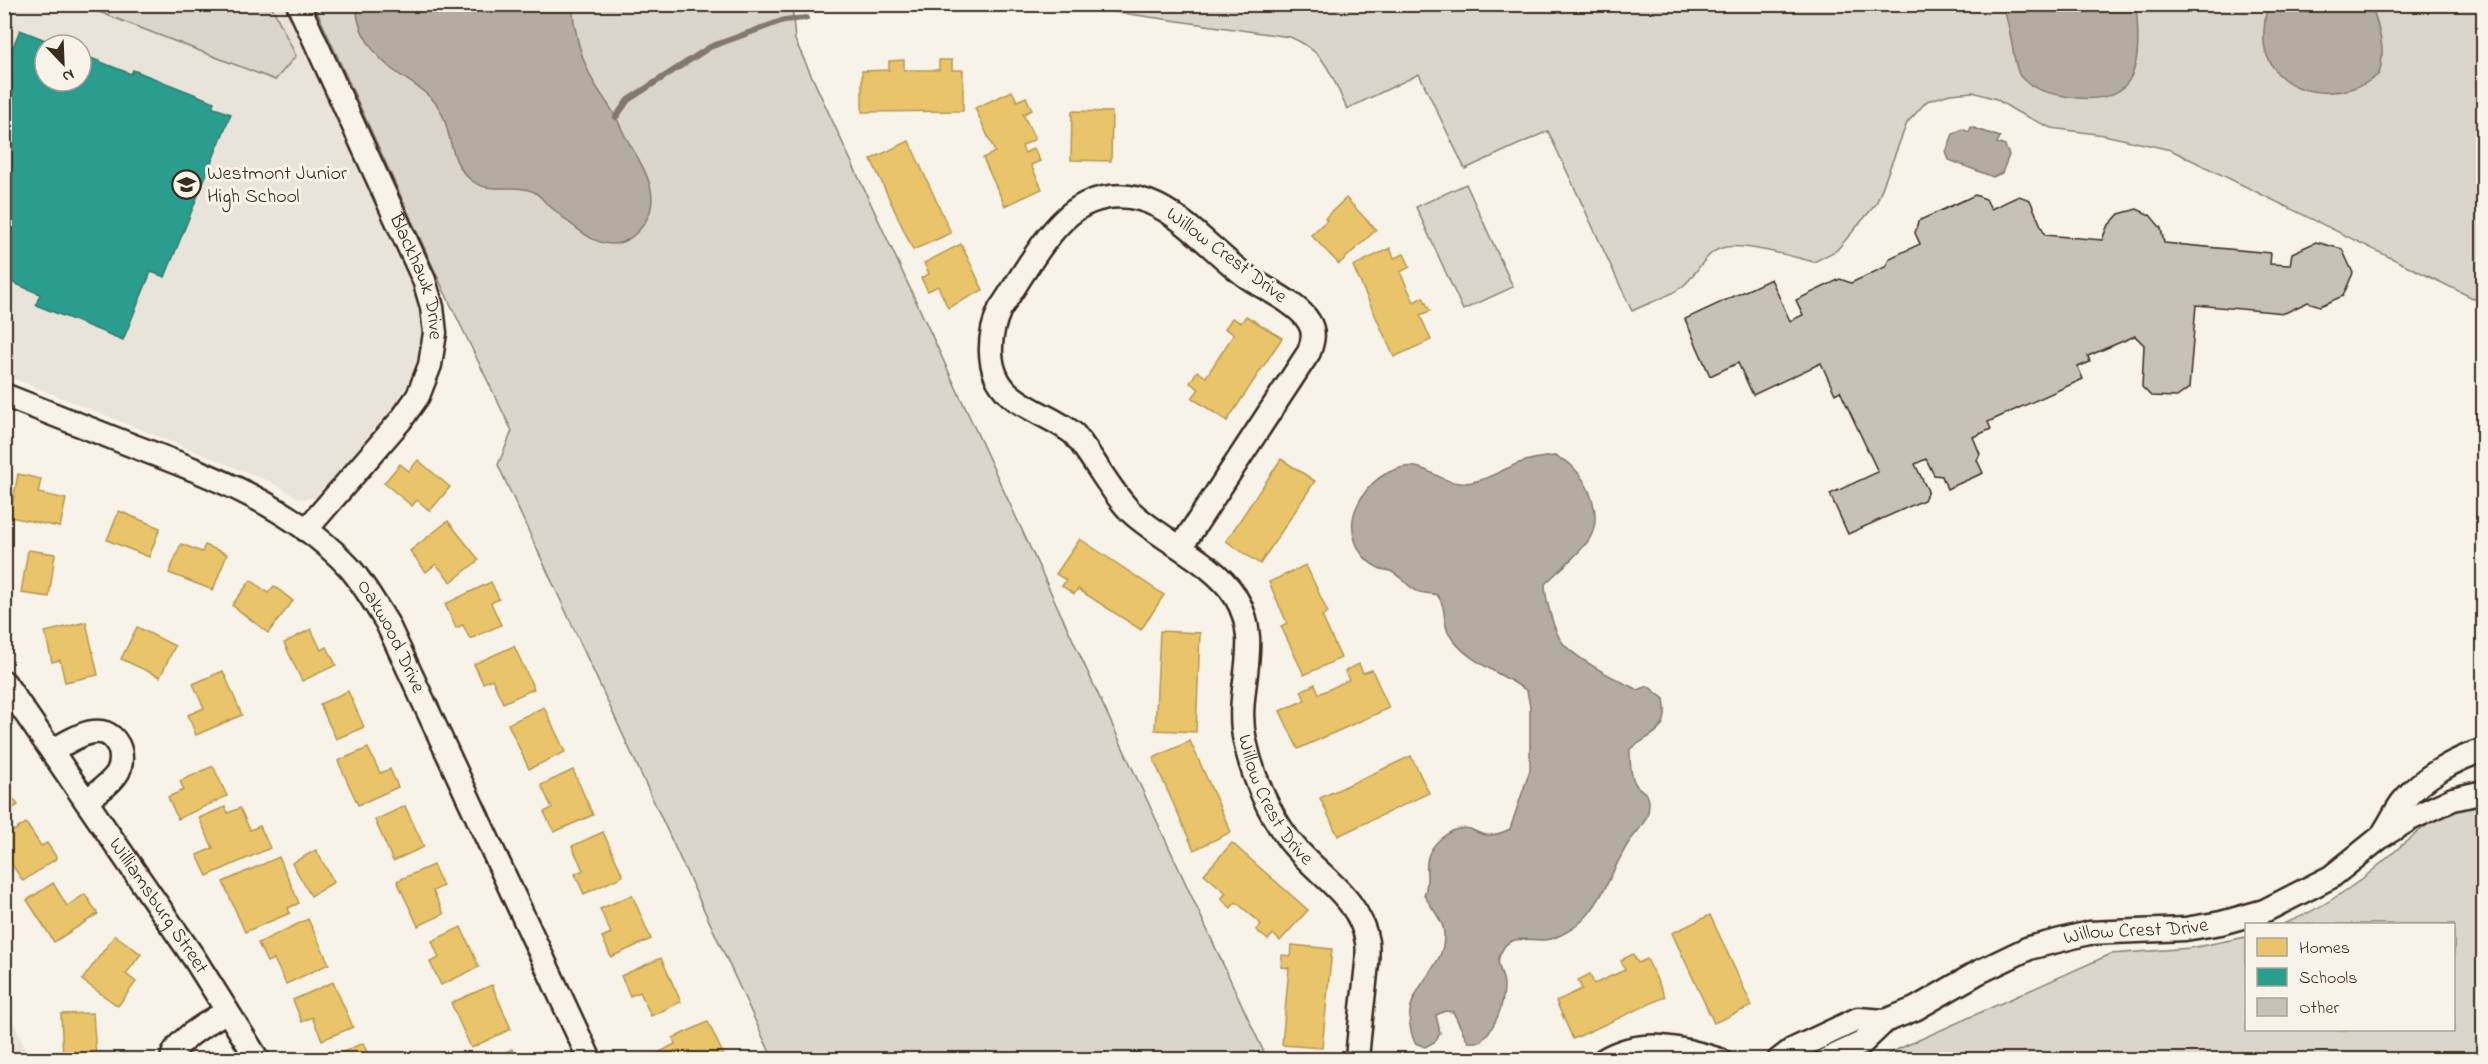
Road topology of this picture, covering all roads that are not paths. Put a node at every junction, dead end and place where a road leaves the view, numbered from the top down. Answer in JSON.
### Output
{"nodes":[{"id":1,"x":298,"y":4,"type":"edge"},
{"id":2,"x":4,"y":395,"type":"edge"},
{"id":3,"x":306,"y":530,"type":"junction"},
{"id":4,"x":1181,"y":547,"type":"junction"},
{"id":5,"x":4,"y":682,"type":"edge"},
{"id":6,"x":2484,"y":750,"type":"edge"},
{"id":7,"x":52,"y":751,"type":"junction"},
{"id":8,"x":2484,"y":792,"type":"edge"},
{"id":9,"x":86,"y":801,"type":"junction"},
{"id":10,"x":2382,"y":836,"type":"junction"},
{"id":11,"x":227,"y":1011,"type":"junction"},
{"id":12,"x":1885,"y":1022,"type":"junction"},
{"id":13,"x":255,"y":1058,"type":"edge"},
{"id":14,"x":172,"y":1059,"type":"edge"},
{"id":15,"x":590,"y":1059,"type":"edge"},
{"id":16,"x":1357,"y":1059,"type":"edge"},
{"id":17,"x":1604,"y":1059,"type":"edge"},
{"id":18,"x":1720,"y":1059,"type":"edge"},
{"id":19,"x":1779,"y":1059,"type":"edge"},
{"id":20,"x":1826,"y":1059,"type":"edge"}],
"edges":[{"from":1,"to":3,"type":"street","name":"Blackhawk Drive"},
{"from":2,"to":3,"type":"street","name":"Oakwood Drive"},
{"from":3,"to":15,"type":"street","name":"Oakwood Drive"},
{"from":4,"to":4,"type":"street","name":"Willow Crest Drive"},
{"from":4,"to":16,"type":"street","name":"Willow Crest Drive"},
{"from":5,"to":7,"type":"street","name":"Williamsburg Street"},
{"from":6,"to":10,"type":"street","name":"Willow Crest Drive"},
{"from":7,"to":9,"type":"street","name":"Williamsburg Street"},
{"from":7,"to":9,"type":"street"},
{"from":8,"to":10,"type":"street","name":"Willow Crest Drive"},
{"from":9,"to":11,"type":"street","name":"Williamsburg Street"},
{"from":10,"to":12,"type":"street","name":"Willow Crest Drive"},
{"from":11,"to":13,"type":"street","name":"Williamsburg Street"},
{"from":11,"to":14,"type":"street"},
{"from":12,"to":19,"type":"street","name":"Willow Crest Drive"},
{"from":12,"to":20,"type":"street","name":"Willow Crest Drive"},
{"from":17,"to":18,"type":"street"}]}
